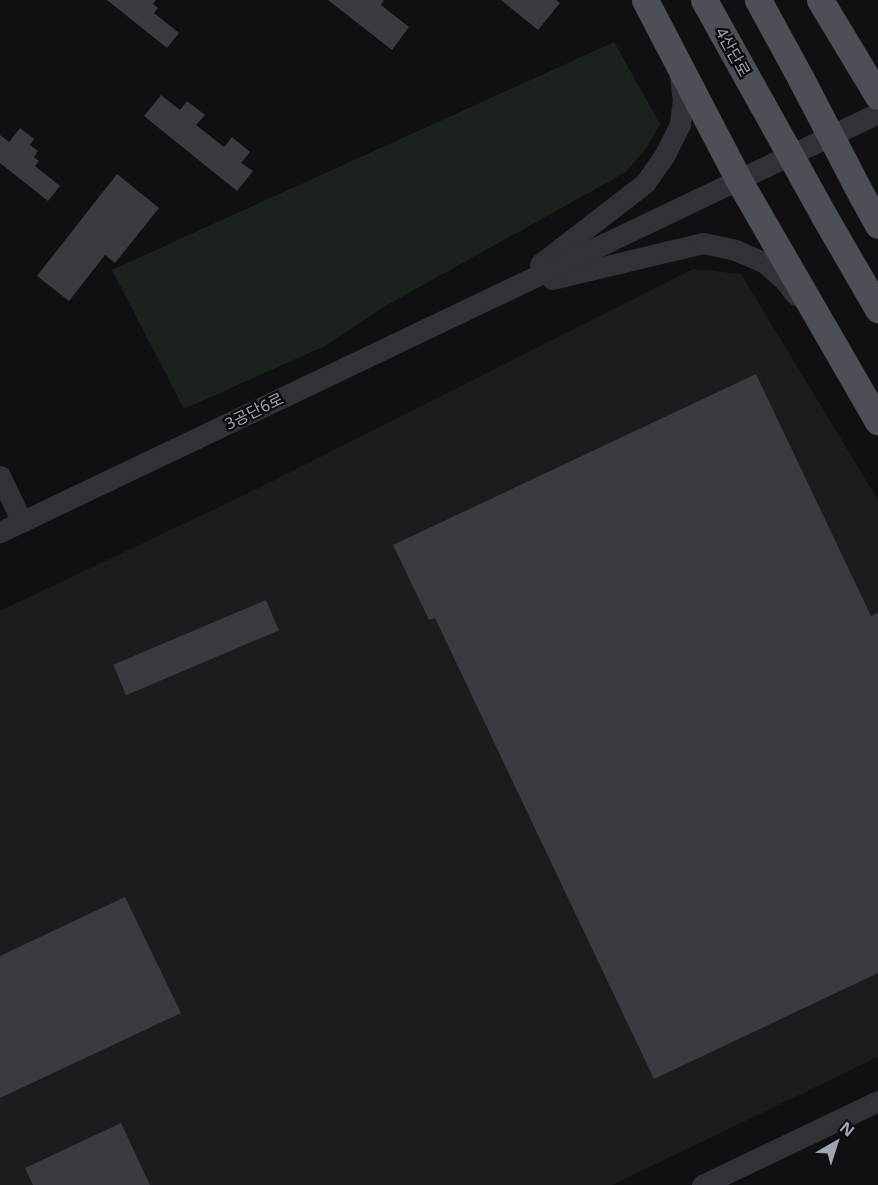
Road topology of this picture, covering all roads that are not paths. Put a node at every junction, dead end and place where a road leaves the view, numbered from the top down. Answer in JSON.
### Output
{"nodes":[{"id":1,"x":645,"y":0,"type":"edge"},
{"id":2,"x":705,"y":0,"type":"edge"},
{"id":3,"x":758,"y":0,"type":"edge"},
{"id":4,"x":820,"y":0,"type":"edge"},
{"id":5,"x":678,"y":63,"type":"junction"},
{"id":6,"x":878,"y":96,"type":"edge"},
{"id":7,"x":878,"y":113,"type":"edge"},
{"id":8,"x":738,"y":179,"type":"junction"},
{"id":9,"x":878,"y":225,"type":"edge"},
{"id":10,"x":507,"y":290,"type":"junction"},
{"id":11,"x":878,"y":309,"type":"edge"},
{"id":12,"x":833,"y":344,"type":"junction"},
{"id":13,"x":878,"y":422,"type":"edge"},
{"id":14,"x":0,"y":476,"type":"edge"},
{"id":15,"x":22,"y":522,"type":"junction"},
{"id":16,"x":0,"y":532,"type":"edge"},
{"id":17,"x":878,"y":1101,"type":"edge"},
{"id":18,"x":702,"y":1185,"type":"edge"}],
"edges":[{"from":1,"to":5,"type":"main road"},
{"from":2,"to":11,"type":"main road","name":"4산단로","bridge":true},
{"from":3,"to":9,"type":"main road","bridge":true},
{"from":4,"to":6,"type":"main road"},
{"from":5,"to":8,"type":"main road"},
{"from":5,"to":10,"type":"street"},
{"from":7,"to":8,"type":"street"},
{"from":8,"to":10,"type":"street"},
{"from":8,"to":12,"type":"main road"},
{"from":10,"to":12,"type":"street"},
{"from":10,"to":15,"type":"street","name":"3공단6로"},
{"from":12,"to":13,"type":"main road"},
{"from":14,"to":15,"type":"street"},
{"from":15,"to":16,"type":"street","name":"3공단6로"},
{"from":17,"to":18,"type":"street"}]}
